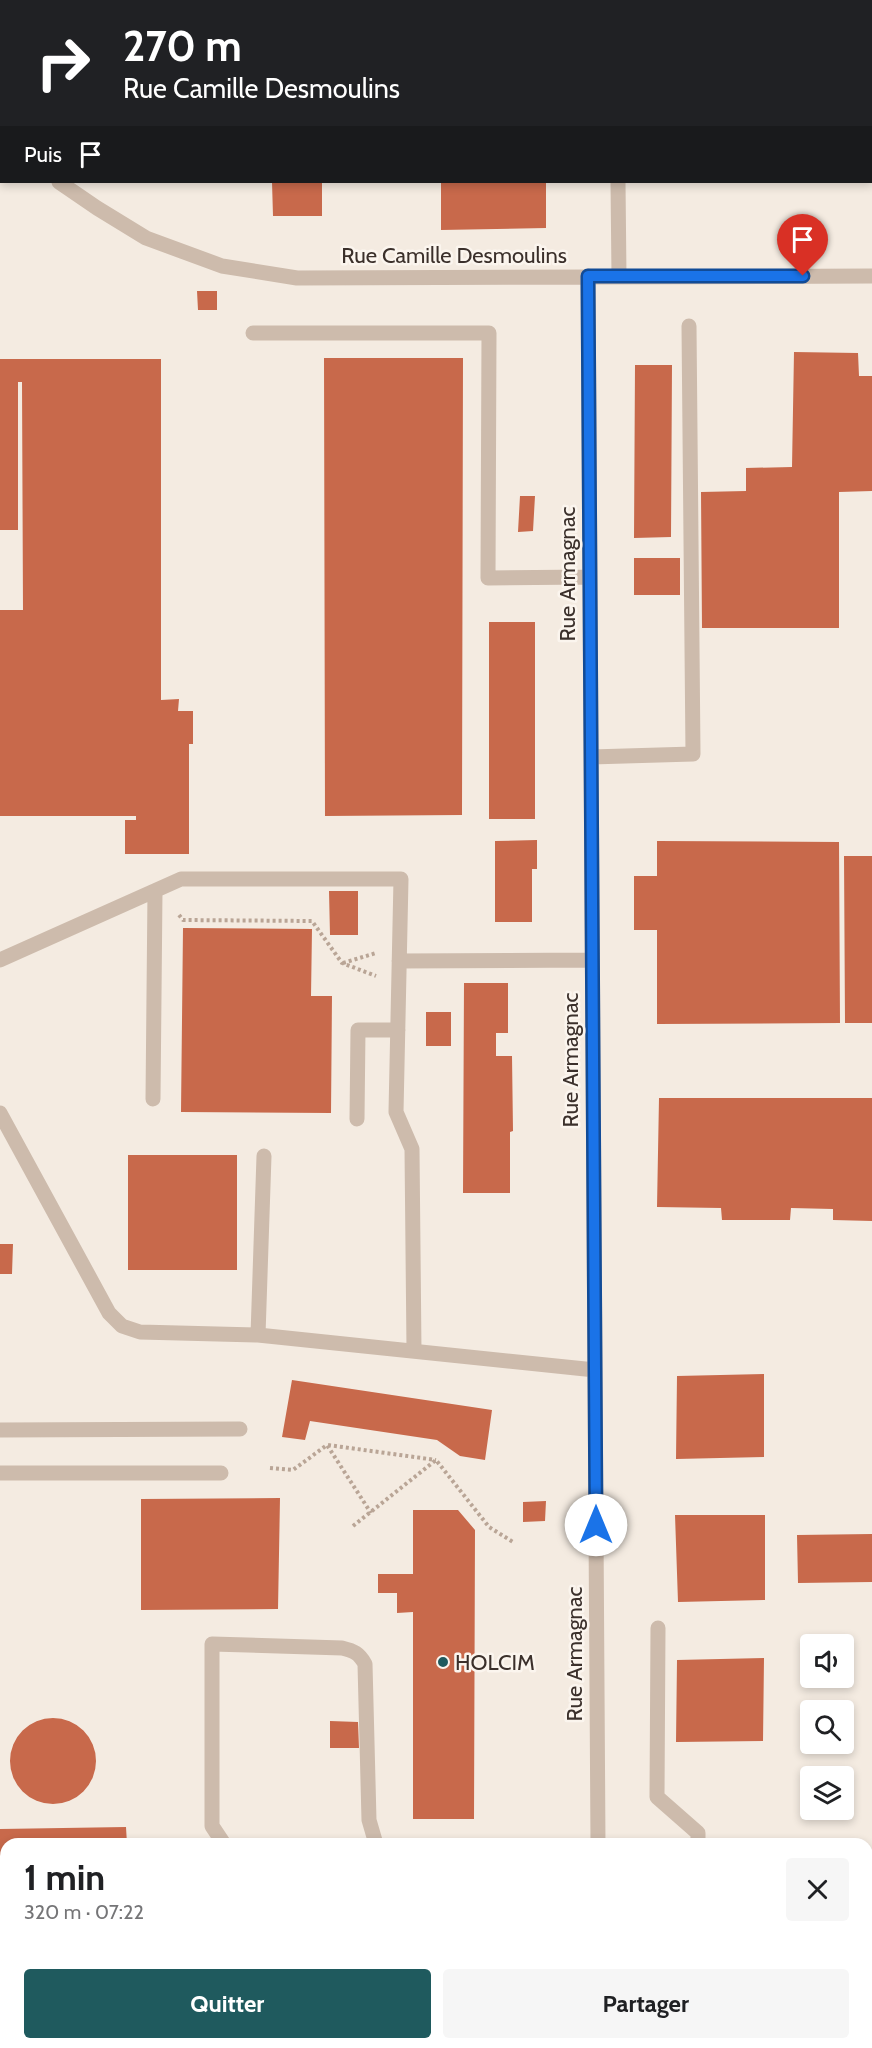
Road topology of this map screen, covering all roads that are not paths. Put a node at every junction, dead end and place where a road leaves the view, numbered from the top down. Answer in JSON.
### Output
{"nodes":[{"id":1,"x":60,"y":183,"type":"edge"},
{"id":2,"x":618,"y":183,"type":"edge"},
{"id":3,"x":588,"y":276,"type":"junction"},
{"id":4,"x":619,"y":276,"type":"junction"},
{"id":5,"x":872,"y":276,"type":"edge"},
{"id":6,"x":689,"y":326,"type":"dead end"},
{"id":7,"x":253,"y":333,"type":"dead end"},
{"id":8,"x":590,"y":577,"type":"junction"},
{"id":9,"x":591,"y":757,"type":"junction"},
{"id":10,"x":155,"y":891,"type":"junction"},
{"id":11,"x":0,"y":960,"type":"edge"},
{"id":12,"x":592,"y":960,"type":"junction"},
{"id":13,"x":399,"y":962,"type":"junction"},
{"id":14,"x":398,"y":1030,"type":"junction"},
{"id":15,"x":153,"y":1099,"type":"dead end"},
{"id":16,"x":0,"y":1113,"type":"edge"},
{"id":17,"x":357,"y":1119,"type":"dead end"},
{"id":18,"x":264,"y":1156,"type":"dead end"},
{"id":19,"x":258,"y":1335,"type":"junction"},
{"id":20,"x":414,"y":1350,"type":"junction"},
{"id":21,"x":595,"y":1370,"type":"junction"},
{"id":22,"x":240,"y":1429,"type":"dead end"},
{"id":23,"x":0,"y":1430,"type":"edge"},
{"id":24,"x":0,"y":1473,"type":"edge"},
{"id":25,"x":221,"y":1473,"type":"dead end"},
{"id":26,"x":657,"y":1628,"type":"dead end"},
{"id":27,"x":220,"y":1838,"type":"edge"},
{"id":28,"x":374,"y":1838,"type":"edge"},
{"id":29,"x":598,"y":1838,"type":"edge"},
{"id":30,"x":698,"y":1838,"type":"edge"}],
"edges":[{"from":1,"to":3,"type":"street","name":"Rue Camille Desmoulins"},
{"from":2,"to":4,"type":"street"},
{"from":3,"to":4,"type":"street","name":"Rue Camille Desmoulins"},
{"from":3,"to":8,"type":"street","name":"Rue Armagnac"},
{"from":4,"to":5,"type":"street","name":"Rue Camille Desmoulins"},
{"from":6,"to":9,"type":"street"},
{"from":7,"to":8,"type":"street"},
{"from":8,"to":9,"type":"street","name":"Rue Armagnac"},
{"from":9,"to":12,"type":"street","name":"Rue Armagnac"},
{"from":10,"to":11,"type":"street"},
{"from":10,"to":13,"type":"street"},
{"from":10,"to":15,"type":"street"},
{"from":12,"to":13,"type":"street"},
{"from":12,"to":21,"type":"street","name":"Rue Armagnac"},
{"from":13,"to":14,"type":"street"},
{"from":14,"to":17,"type":"street"},
{"from":14,"to":20,"type":"street"},
{"from":16,"to":19,"type":"street"},
{"from":18,"to":19,"type":"street"},
{"from":19,"to":20,"type":"street"},
{"from":20,"to":21,"type":"street"},
{"from":21,"to":29,"type":"street","name":"Rue Armagnac"},
{"from":22,"to":23,"type":"street"},
{"from":24,"to":25,"type":"street"},
{"from":26,"to":30,"type":"street"},
{"from":27,"to":28,"type":"street"}]}
